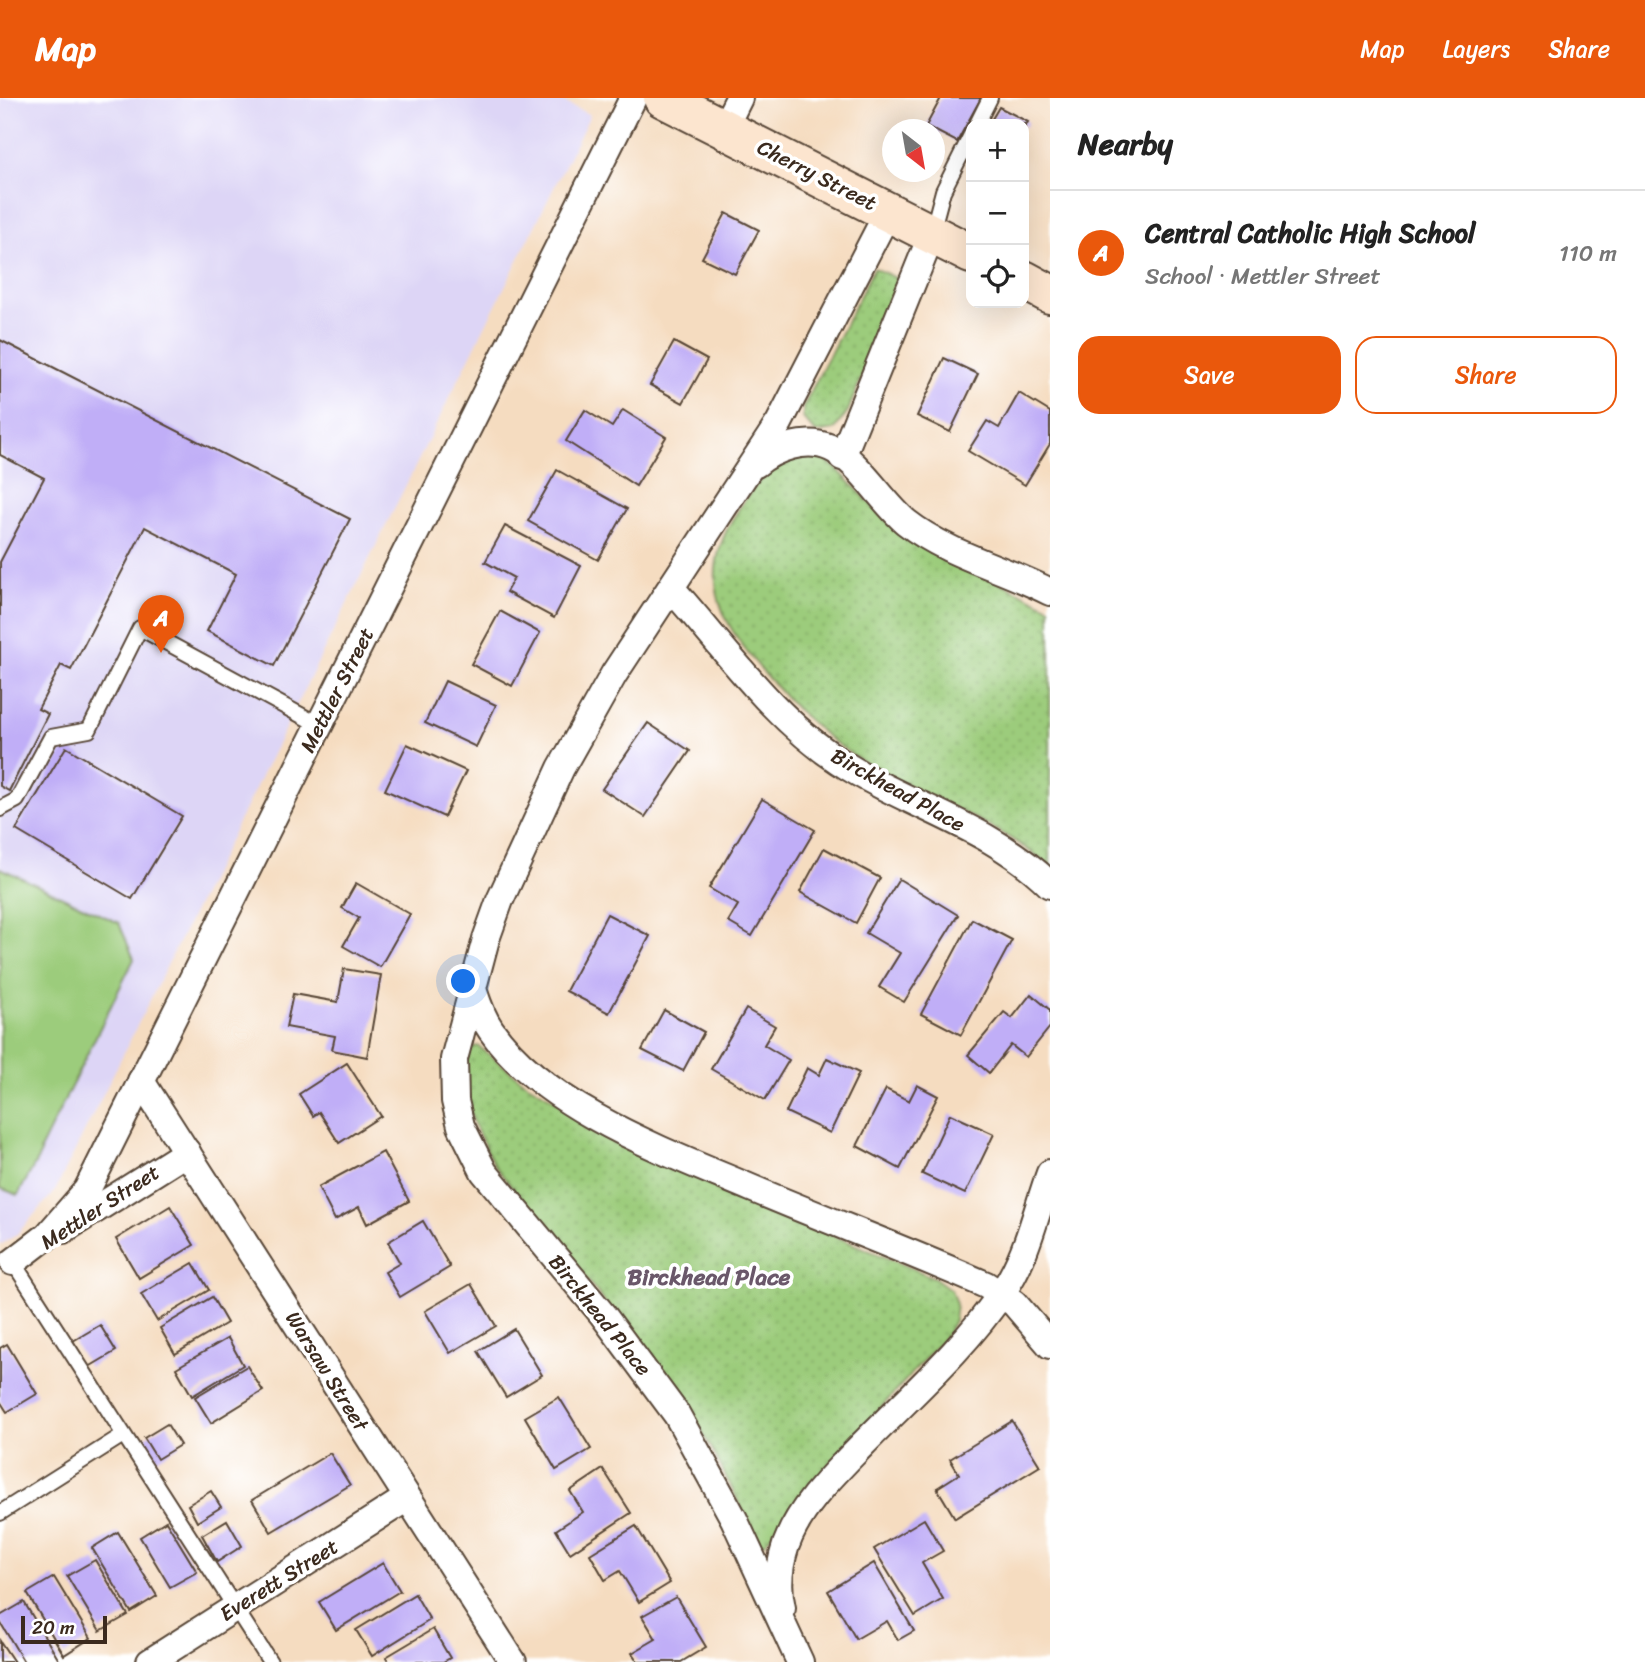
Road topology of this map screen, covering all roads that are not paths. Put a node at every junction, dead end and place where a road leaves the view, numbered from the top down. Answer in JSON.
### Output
{"nodes":[{"id":1,"x":633,"y":98,"type":"edge"},
{"id":2,"x":663,"y":98,"type":"edge"},
{"id":3,"x":990,"y":98,"type":"edge"},
{"id":4,"x":731,"y":113,"type":"edge"},
{"id":5,"x":979,"y":119,"type":"edge"},
{"id":6,"x":966,"y":145,"type":"edge"},
{"id":7,"x":888,"y":212,"type":"junction"},
{"id":8,"x":932,"y":234,"type":"junction"},
{"id":9,"x":966,"y":251,"type":"edge"},
{"id":10,"x":1029,"y":283,"type":"edge"},
{"id":11,"x":1050,"y":294,"type":"edge"},
{"id":12,"x":842,"y":457,"type":"junction"},
{"id":13,"x":750,"y":470,"type":"junction"},
{"id":14,"x":672,"y":589,"type":"junction"},
{"id":15,"x":1050,"y":592,"type":"edge"},
{"id":16,"x":320,"y":725,"type":"junction"},
{"id":17,"x":0,"y":808,"type":"edge"},
{"id":18,"x":1050,"y":885,"type":"edge"},
{"id":19,"x":472,"y":986,"type":"junction"},
{"id":20,"x":141,"y":1081,"type":"junction"},
{"id":21,"x":187,"y":1152,"type":"junction"},
{"id":22,"x":1050,"y":1173,"type":"edge"},
{"id":23,"x":7,"y":1267,"type":"edge"},
{"id":24,"x":1002,"y":1293,"type":"junction"},
{"id":25,"x":1050,"y":1345,"type":"edge"},
{"id":26,"x":123,"y":1435,"type":"junction"},
{"id":27,"x":407,"y":1498,"type":"junction"},
{"id":28,"x":0,"y":1513,"type":"edge"},
{"id":29,"x":236,"y":1608,"type":"junction"},
{"id":30,"x":795,"y":1651,"type":"edge"},
{"id":31,"x":150,"y":1662,"type":"edge"},
{"id":32,"x":270,"y":1662,"type":"edge"},
{"id":33,"x":513,"y":1662,"type":"edge"}],
"edges":[{"from":1,"to":16,"type":"street","name":"Mettler Street"},
{"from":2,"to":4,"type":"main road","name":"Cherry Street"},
{"from":3,"to":5,"type":"lane"},
{"from":4,"to":7,"type":"main road","name":"Cherry Street"},
{"from":6,"to":8,"type":"lane"},
{"from":7,"to":8,"type":"main road","name":"Cherry Street"},
{"from":7,"to":13,"type":"street","name":"Birckhead Place"},
{"from":8,"to":9,"type":"main road","name":"Cherry Street"},
{"from":8,"to":12,"type":"street"},
{"from":10,"to":11,"type":"main road"},
{"from":12,"to":13,"type":"street","name":"Birckhead Place"},
{"from":12,"to":15,"type":"street","name":"Birckhead Place"},
{"from":13,"to":14,"type":"street","name":"Birckhead Place"},
{"from":14,"to":18,"type":"street","name":"Birckhead Place"},
{"from":14,"to":19,"type":"street","name":"Birckhead Place"},
{"from":16,"to":17,"type":"lane"},
{"from":16,"to":20,"type":"street","name":"Mettler Street"},
{"from":19,"to":24,"type":"street"},
{"from":19,"to":30,"type":"street","name":"Birckhead Place"},
{"from":20,"to":21,"type":"street","name":"Warsaw Street"},
{"from":20,"to":23,"type":"street","name":"Mettler Street"},
{"from":21,"to":23,"type":"street","name":"Mettler Street"},
{"from":21,"to":27,"type":"street","name":"Warsaw Street"},
{"from":22,"to":24,"type":"street","name":"Birckhead Place"},
{"from":23,"to":26,"type":"lane"},
{"from":24,"to":25,"type":"street"},
{"from":24,"to":30,"type":"street","name":"Birckhead Place"},
{"from":26,"to":28,"type":"lane"},
{"from":26,"to":29,"type":"lane"},
{"from":27,"to":29,"type":"street","name":"Everett Street"},
{"from":27,"to":33,"type":"street","name":"Warsaw Street"},
{"from":29,"to":31,"type":"street","name":"Everett Street"},
{"from":29,"to":32,"type":"lane"}]}
